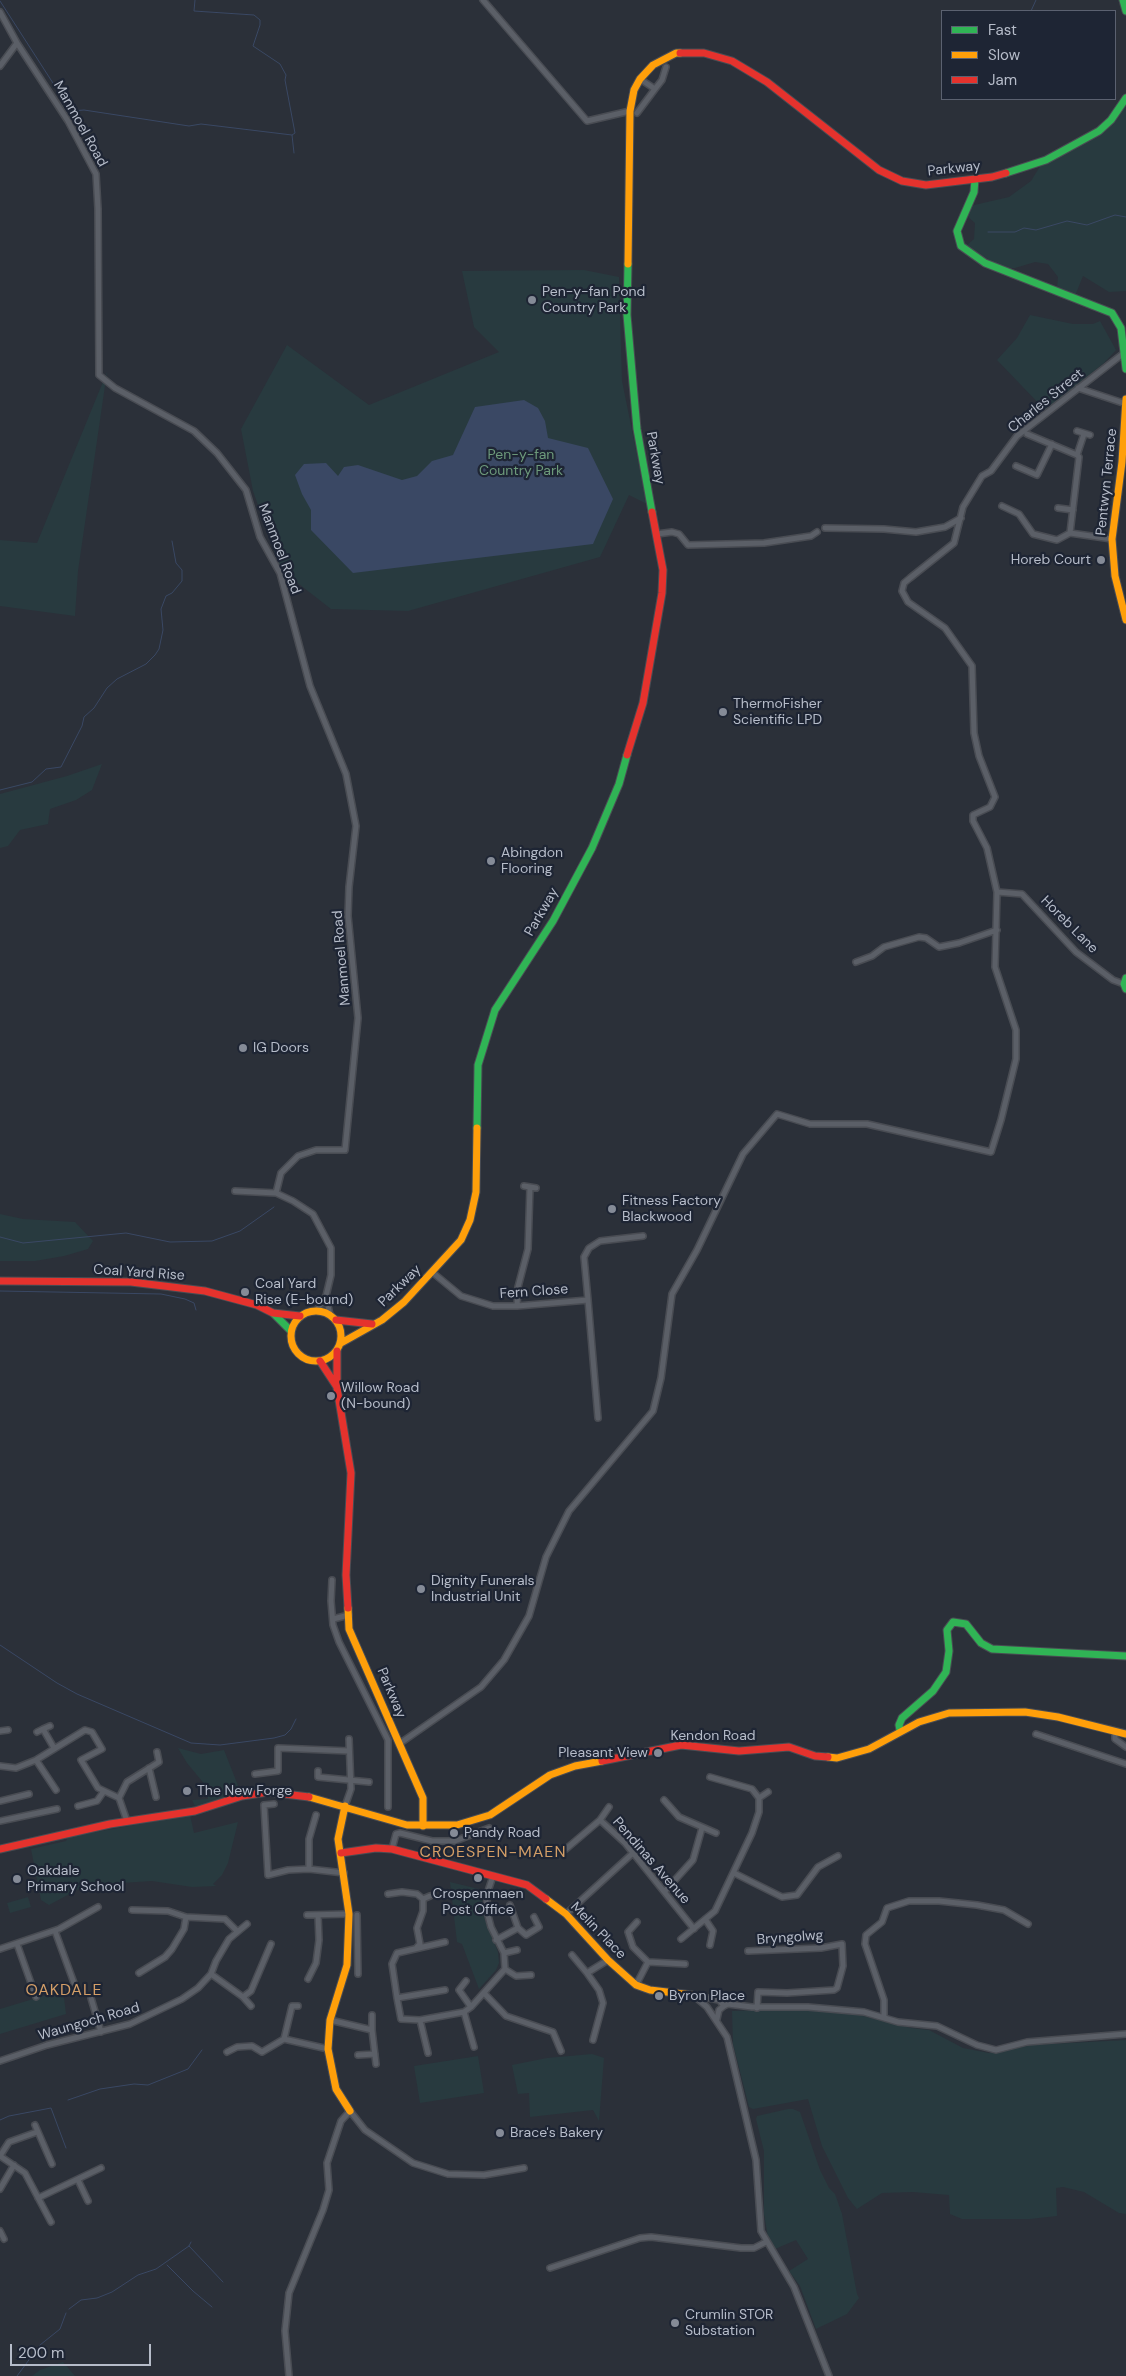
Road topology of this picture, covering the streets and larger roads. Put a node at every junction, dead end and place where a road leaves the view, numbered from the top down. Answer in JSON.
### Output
{"nodes":[{"id":1,"x":483,"y":0,"type":"edge"},
{"id":2,"x":1123,"y":0,"type":"edge"},
{"id":3,"x":0,"y":12,"type":"edge"},
{"id":4,"x":1126,"y":12,"type":"edge"},
{"id":5,"x":17,"y":43,"type":"junction"},
{"id":6,"x":0,"y":66,"type":"edge"},
{"id":7,"x":666,"y":67,"type":"dead end"},
{"id":8,"x":640,"y":79,"type":"junction"},
{"id":9,"x":655,"y":88,"type":"junction"},
{"id":10,"x":1126,"y":98,"type":"edge"},
{"id":11,"x":633,"y":112,"type":"junction"},
{"id":12,"x":975,"y":179,"type":"junction"},
{"id":13,"x":1124,"y":328,"type":"edge"},
{"id":14,"x":1124,"y":353,"type":"junction"},
{"id":15,"x":1126,"y":369,"type":"edge"},
{"id":16,"x":1078,"y":388,"type":"junction"},
{"id":17,"x":1126,"y":399,"type":"edge"},
{"id":18,"x":1126,"y":404,"type":"edge"},
{"id":19,"x":1077,"y":431,"type":"dead end"},
{"id":20,"x":1027,"y":434,"type":"dead end"},
{"id":21,"x":1052,"y":444,"type":"junction"},
{"id":22,"x":1077,"y":455,"type":"junction"},
{"id":23,"x":1016,"y":466,"type":"dead end"},
{"id":24,"x":1002,"y":506,"type":"dead end"},
{"id":25,"x":1058,"y":508,"type":"dead end"},
{"id":26,"x":1073,"y":510,"type":"junction"},
{"id":27,"x":961,"y":518,"type":"junction"},
{"id":28,"x":825,"y":528,"type":"dead end"},
{"id":29,"x":817,"y":532,"type":"dead end"},
{"id":30,"x":657,"y":534,"type":"junction"},
{"id":31,"x":1070,"y":534,"type":"junction"},
{"id":32,"x":1112,"y":539,"type":"junction"},
{"id":33,"x":1123,"y":597,"type":"edge"},
{"id":34,"x":1126,"y":618,"type":"edge"},
{"id":35,"x":997,"y":892,"type":"junction"},
{"id":36,"x":997,"y":930,"type":"junction"},
{"id":37,"x":856,"y":962,"type":"dead end"},
{"id":38,"x":1125,"y":983,"type":"edge"},
{"id":39,"x":524,"y":1186,"type":"dead end"},
{"id":40,"x":235,"y":1192,"type":"dead end"},
{"id":41,"x":276,"y":1193,"type":"junction"},
{"id":42,"x":643,"y":1236,"type":"dead end"},
{"id":43,"x":432,"y":1272,"type":"junction"},
{"id":44,"x":0,"y":1281,"type":"edge"},
{"id":45,"x":326,"y":1296,"type":"junction"},
{"id":46,"x":588,"y":1300,"type":"junction"},
{"id":47,"x":517,"y":1306,"type":"junction"},
{"id":48,"x":317,"y":1310,"type":"junction"},
{"id":49,"x":273,"y":1313,"type":"junction"},
{"id":50,"x":300,"y":1316,"type":"junction"},
{"id":51,"x":333,"y":1317,"type":"junction"},
{"id":52,"x":373,"y":1324,"type":"junction"},
{"id":53,"x":291,"y":1331,"type":"junction"},
{"id":54,"x":341,"y":1343,"type":"junction"},
{"id":55,"x":337,"y":1351,"type":"junction"},
{"id":56,"x":320,"y":1361,"type":"junction"},
{"id":57,"x":337,"y":1388,"type":"junction"},
{"id":58,"x":598,"y":1418,"type":"dead end"},
{"id":59,"x":332,"y":1580,"type":"dead end"},
{"id":60,"x":349,"y":1615,"type":"junction"},
{"id":61,"x":333,"y":1619,"type":"junction"},
{"id":62,"x":1126,"y":1656,"type":"edge"},
{"id":63,"x":50,"y":1726,"type":"dead end"},
{"id":64,"x":43,"y":1729,"type":"junction"},
{"id":65,"x":8,"y":1730,"type":"dead end"},
{"id":66,"x":900,"y":1730,"type":"junction"},
{"id":67,"x":0,"y":1731,"type":"edge"},
{"id":68,"x":37,"y":1732,"type":"dead end"},
{"id":69,"x":1115,"y":1732,"type":"junction"},
{"id":70,"x":1036,"y":1734,"type":"dead end"},
{"id":71,"x":1126,"y":1734,"type":"edge"},
{"id":72,"x":349,"y":1739,"type":"dead end"},
{"id":73,"x":399,"y":1744,"type":"junction"},
{"id":74,"x":54,"y":1748,"type":"junction"},
{"id":75,"x":1126,"y":1748,"type":"edge"},
{"id":76,"x":349,"y":1751,"type":"junction"},
{"id":77,"x":157,"y":1752,"type":"dead end"},
{"id":78,"x":36,"y":1760,"type":"junction"},
{"id":79,"x":1126,"y":1764,"type":"edge"},
{"id":80,"x":0,"y":1766,"type":"edge"},
{"id":81,"x":149,"y":1768,"type":"junction"},
{"id":82,"x":318,"y":1771,"type":"dead end"},
{"id":83,"x":255,"y":1774,"type":"dead end"},
{"id":84,"x":710,"y":1777,"type":"dead end"},
{"id":85,"x":350,"y":1781,"type":"junction"},
{"id":86,"x":370,"y":1782,"type":"dead end"},
{"id":87,"x":56,"y":1790,"type":"dead end"},
{"id":88,"x":104,"y":1791,"type":"junction"},
{"id":89,"x":768,"y":1792,"type":"dead end"},
{"id":90,"x":29,"y":1794,"type":"dead end"},
{"id":91,"x":156,"y":1797,"type":"dead end"},
{"id":92,"x":120,"y":1798,"type":"junction"},
{"id":93,"x":758,"y":1798,"type":"junction"},
{"id":94,"x":664,"y":1800,"type":"dead end"},
{"id":95,"x":0,"y":1801,"type":"edge"},
{"id":96,"x":274,"y":1804,"type":"dead end"},
{"id":97,"x":78,"y":1806,"type":"dead end"},
{"id":98,"x":346,"y":1806,"type":"junction"},
{"id":99,"x":388,"y":1807,"type":"dead end"},
{"id":100,"x":609,"y":1807,"type":"dead end"},
{"id":101,"x":57,"y":1809,"type":"dead end"},
{"id":102,"x":316,"y":1815,"type":"dead end"},
{"id":103,"x":600,"y":1820,"type":"junction"},
{"id":104,"x":0,"y":1821,"type":"edge"},
{"id":105,"x":127,"y":1821,"type":"junction"},
{"id":106,"x":422,"y":1826,"type":"junction"},
{"id":107,"x":489,"y":1828,"type":"dead end"},
{"id":108,"x":702,"y":1828,"type":"junction"},
{"id":109,"x":716,"y":1833,"type":"dead end"},
{"id":110,"x":0,"y":1849,"type":"edge"},
{"id":111,"x":392,"y":1849,"type":"junction"},
{"id":112,"x":566,"y":1849,"type":"dead end"},
{"id":113,"x":341,"y":1852,"type":"junction"},
{"id":114,"x":633,"y":1853,"type":"junction"},
{"id":115,"x":838,"y":1856,"type":"dead end"},
{"id":116,"x":309,"y":1870,"type":"junction"},
{"id":117,"x":344,"y":1873,"type":"junction"},
{"id":118,"x":734,"y":1873,"type":"junction"},
{"id":119,"x":268,"y":1875,"type":"junction"},
{"id":120,"x":493,"y":1876,"type":"junction"},
{"id":121,"x":268,"y":1882,"type":"dead end"},
{"id":122,"x":665,"y":1891,"type":"junction"},
{"id":123,"x":388,"y":1894,"type":"dead end"},
{"id":124,"x":430,"y":1896,"type":"dead end"},
{"id":125,"x":423,"y":1899,"type":"junction"},
{"id":126,"x":510,"y":1905,"type":"dead end"},
{"id":127,"x":98,"y":1907,"type":"dead end"},
{"id":128,"x":132,"y":1910,"type":"dead end"},
{"id":129,"x":306,"y":1914,"type":"dead end"},
{"id":130,"x":349,"y":1914,"type":"junction"},
{"id":131,"x":566,"y":1914,"type":"junction"},
{"id":132,"x":318,"y":1915,"type":"junction"},
{"id":133,"x":357,"y":1916,"type":"dead end"},
{"id":134,"x":186,"y":1917,"type":"junction"},
{"id":135,"x":534,"y":1917,"type":"dead end"},
{"id":136,"x":705,"y":1919,"type":"junction"},
{"id":137,"x":637,"y":1922,"type":"dead end"},
{"id":138,"x":247,"y":1924,"type":"dead end"},
{"id":139,"x":1028,"y":1924,"type":"dead end"},
{"id":140,"x":357,"y":1925,"type":"junction"},
{"id":141,"x":349,"y":1926,"type":"junction"},
{"id":142,"x":518,"y":1928,"type":"junction"},
{"id":143,"x":694,"y":1929,"type":"junction"},
{"id":144,"x":55,"y":1931,"type":"junction"},
{"id":145,"x":237,"y":1931,"type":"junction"},
{"id":146,"x":681,"y":1939,"type":"dead end"},
{"id":147,"x":496,"y":1940,"type":"junction"},
{"id":148,"x":445,"y":1942,"type":"dead end"},
{"id":149,"x":17,"y":1944,"type":"junction"},
{"id":150,"x":271,"y":1944,"type":"dead end"},
{"id":151,"x":710,"y":1945,"type":"dead end"},
{"id":152,"x":417,"y":1947,"type":"junction"},
{"id":153,"x":0,"y":1949,"type":"edge"},
{"id":154,"x":517,"y":1950,"type":"dead end"},
{"id":155,"x":748,"y":1952,"type":"dead end"},
{"id":156,"x":504,"y":1953,"type":"junction"},
{"id":157,"x":267,"y":1954,"type":"junction"},
{"id":158,"x":572,"y":1955,"type":"dead end"},
{"id":159,"x":274,"y":1957,"type":"dead end"},
{"id":160,"x":608,"y":1960,"type":"junction"},
{"id":161,"x":648,"y":1962,"type":"junction"},
{"id":162,"x":685,"y":1964,"type":"dead end"},
{"id":163,"x":358,"y":1965,"type":"junction"},
{"id":164,"x":347,"y":1966,"type":"junction"},
{"id":165,"x":505,"y":1969,"type":"junction"},
{"id":166,"x":139,"y":1973,"type":"dead end"},
{"id":167,"x":587,"y":1973,"type":"junction"},
{"id":168,"x":211,"y":1974,"type":"junction"},
{"id":169,"x":358,"y":1974,"type":"dead end"},
{"id":170,"x":531,"y":1975,"type":"dead end"},
{"id":171,"x":308,"y":1979,"type":"dead end"},
{"id":172,"x":466,"y":1981,"type":"dead end"},
{"id":173,"x":74,"y":1983,"type":"dead end"},
{"id":174,"x":636,"y":1986,"type":"junction"},
{"id":175,"x":445,"y":1990,"type":"dead end"},
{"id":176,"x":484,"y":1993,"type":"junction"},
{"id":177,"x":692,"y":1995,"type":"junction"},
{"id":178,"x":36,"y":1997,"type":"dead end"},
{"id":179,"x":91,"y":1998,"type":"dead end"},
{"id":180,"x":243,"y":1998,"type":"junction"},
{"id":181,"x":397,"y":1998,"type":"junction"},
{"id":182,"x":251,"y":2006,"type":"dead end"},
{"id":183,"x":295,"y":2006,"type":"dead end"},
{"id":184,"x":724,"y":2006,"type":"junction"},
{"id":185,"x":471,"y":2007,"type":"junction"},
{"id":186,"x":757,"y":2008,"type":"junction"},
{"id":187,"x":464,"y":2012,"type":"junction"},
{"id":188,"x":372,"y":2015,"type":"dead end"},
{"id":189,"x":884,"y":2017,"type":"junction"},
{"id":190,"x":717,"y":2019,"type":"junction"},
{"id":191,"x":330,"y":2020,"type":"junction"},
{"id":192,"x":420,"y":2020,"type":"junction"},
{"id":193,"x":372,"y":2030,"type":"junction"},
{"id":194,"x":101,"y":2032,"type":"junction"},
{"id":195,"x":1126,"y":2034,"type":"edge"},
{"id":196,"x":284,"y":2039,"type":"junction"},
{"id":197,"x":593,"y":2040,"type":"dead end"},
{"id":198,"x":474,"y":2047,"type":"dead end"},
{"id":199,"x":328,"y":2049,"type":"junction"},
{"id":200,"x":561,"y":2051,"type":"dead end"},
{"id":201,"x":227,"y":2052,"type":"dead end"},
{"id":202,"x":428,"y":2053,"type":"dead end"},
{"id":203,"x":375,"y":2054,"type":"junction"},
{"id":204,"x":358,"y":2056,"type":"dead end"},
{"id":205,"x":0,"y":2061,"type":"edge"},
{"id":206,"x":376,"y":2064,"type":"dead end"},
{"id":207,"x":350,"y":2111,"type":"junction"},
{"id":208,"x":35,"y":2125,"type":"dead end"},
{"id":209,"x":37,"y":2132,"type":"junction"},
{"id":210,"x":0,"y":2156,"type":"edge"},
{"id":211,"x":52,"y":2164,"type":"dead end"},
{"id":212,"x":14,"y":2165,"type":"junction"},
{"id":213,"x":101,"y":2168,"type":"dead end"},
{"id":214,"x":524,"y":2168,"type":"dead end"},
{"id":215,"x":78,"y":2180,"type":"junction"},
{"id":216,"x":0,"y":2189,"type":"edge"},
{"id":217,"x":38,"y":2198,"type":"junction"},
{"id":218,"x":88,"y":2201,"type":"dead end"},
{"id":219,"x":51,"y":2222,"type":"dead end"},
{"id":220,"x":0,"y":2231,"type":"edge"},
{"id":221,"x":4,"y":2239,"type":"dead end"},
{"id":222,"x":766,"y":2242,"type":"junction"},
{"id":223,"x":550,"y":2268,"type":"dead end"},
{"id":224,"x":289,"y":2376,"type":"edge"},
{"id":225,"x":828,"y":2376,"type":"edge"}],
"edges":[{"from":1,"to":11,"type":"street"},
{"from":2,"to":4,"type":"street"},
{"from":3,"to":5,"type":"street","name":"Manmoel Road"},
{"from":5,"to":6,"type":"street"},
{"from":5,"to":41,"type":"street","name":"Manmoel Road"},
{"from":7,"to":9,"type":"street"},
{"from":8,"to":9,"type":"street"},
{"from":8,"to":11,"type":"street","name":"Parkway"},
{"from":8,"to":12,"type":"street","name":"Parkway"},
{"from":9,"to":11,"type":"street"},
{"from":10,"to":12,"type":"street","name":"Parkway"},
{"from":11,"to":30,"type":"street","name":"Parkway"},
{"from":12,"to":13,"type":"street"},
{"from":13,"to":14,"type":"street"},
{"from":14,"to":15,"type":"street"},
{"from":14,"to":16,"type":"street","name":"Charles Street"},
{"from":16,"to":18,"type":"street"},
{"from":16,"to":27,"type":"street","name":"Charles Street"},
{"from":17,"to":18,"type":"street","name":"Pentwyn Terrace"},
{"from":18,"to":32,"type":"street","name":"Pentwyn Terrace"},
{"from":19,"to":22,"type":"street"},
{"from":20,"to":21,"type":"street"},
{"from":21,"to":22,"type":"street"},
{"from":21,"to":23,"type":"street"},
{"from":22,"to":26,"type":"street"},
{"from":24,"to":31,"type":"street"},
{"from":25,"to":26,"type":"street"},
{"from":26,"to":31,"type":"street"},
{"from":27,"to":28,"type":"street"},
{"from":27,"to":35,"type":"street","name":"Charles Street"},
{"from":29,"to":30,"type":"street"},
{"from":30,"to":43,"type":"street","name":"Parkway"},
{"from":31,"to":32,"type":"street"},
{"from":32,"to":33,"type":"street","name":"Pentwyn Terrace"},
{"from":33,"to":34,"type":"street","name":"Pentwyn Terrace"},
{"from":35,"to":36,"type":"street"},
{"from":35,"to":38,"type":"street","name":"Horeb Lane"},
{"from":36,"to":37,"type":"street"},
{"from":36,"to":73,"type":"street"},
{"from":39,"to":47,"type":"street"},
{"from":40,"to":41,"type":"street"},
{"from":41,"to":45,"type":"street"},
{"from":42,"to":46,"type":"street","name":"Fern Close"},
{"from":43,"to":47,"type":"street","name":"Fern Close"},
{"from":43,"to":52,"type":"street","name":"Parkway"},
{"from":44,"to":49,"type":"street","name":"Coal Yard Rise"},
{"from":45,"to":48,"type":"street"},
{"from":45,"to":51,"type":"street"},
{"from":46,"to":47,"type":"street","name":"Fern Close"},
{"from":46,"to":58,"type":"street","name":"Fern Close"},
{"from":48,"to":50,"type":"street"},
{"from":48,"to":51,"type":"street"},
{"from":49,"to":50,"type":"street","name":"Coal Yard Rise"},
{"from":49,"to":53,"type":"street","name":"Coal Yard Rise"},
{"from":50,"to":53,"type":"street"},
{"from":51,"to":52,"type":"street"},
{"from":51,"to":54,"type":"street"},
{"from":52,"to":54,"type":"street","name":"Parkway"},
{"from":53,"to":56,"type":"street"},
{"from":54,"to":55,"type":"street"},
{"from":55,"to":56,"type":"street"},
{"from":55,"to":57,"type":"street"},
{"from":56,"to":57,"type":"street"},
{"from":57,"to":60,"type":"street","name":"Parkway"},
{"from":59,"to":61,"type":"street"},
{"from":60,"to":61,"type":"street"},
{"from":60,"to":73,"type":"street","name":"Parkway"},
{"from":61,"to":99,"type":"street"},
{"from":62,"to":66,"type":"street"},
{"from":63,"to":64,"type":"street"},
{"from":64,"to":68,"type":"street"},
{"from":64,"to":74,"type":"street"},
{"from":65,"to":67,"type":"street"},
{"from":66,"to":69,"type":"street","name":"Kendon Road"},
{"from":66,"to":106,"type":"street","name":"Kendon Road"},
{"from":69,"to":71,"type":"street","name":"Kendon Road"},
{"from":69,"to":75,"type":"street"},
{"from":70,"to":79,"type":"street"},
{"from":72,"to":76,"type":"street"},
{"from":73,"to":106,"type":"street","name":"Parkway"},
{"from":74,"to":78,"type":"street"},
{"from":74,"to":88,"type":"street"},
{"from":76,"to":83,"type":"street"},
{"from":76,"to":85,"type":"street"},
{"from":77,"to":81,"type":"street"},
{"from":78,"to":80,"type":"street"},
{"from":78,"to":87,"type":"street"},
{"from":81,"to":91,"type":"street"},
{"from":81,"to":92,"type":"street"},
{"from":82,"to":85,"type":"street"},
{"from":84,"to":93,"type":"street"},
{"from":85,"to":86,"type":"street"},
{"from":85,"to":98,"type":"street"},
{"from":88,"to":92,"type":"street"},
{"from":88,"to":97,"type":"street"},
{"from":89,"to":93,"type":"street"},
{"from":90,"to":95,"type":"street"},
{"from":92,"to":105,"type":"street"},
{"from":93,"to":118,"type":"street"},
{"from":94,"to":108,"type":"street"},
{"from":96,"to":119,"type":"street"},
{"from":98,"to":105,"type":"street","name":"Kendon Road"},
{"from":98,"to":106,"type":"street","name":"Kendon Road"},
{"from":98,"to":113,"type":"street"},
{"from":100,"to":103,"type":"street"},
{"from":101,"to":104,"type":"street"},
{"from":102,"to":116,"type":"street"},
{"from":103,"to":112,"type":"street","name":"Pendinas Avenue"},
{"from":103,"to":114,"type":"street","name":"Pendinas Avenue"},
{"from":105,"to":110,"type":"street","name":"Kendon Road"},
{"from":107,"to":111,"type":"street"},
{"from":108,"to":109,"type":"street"},
{"from":108,"to":122,"type":"street"},
{"from":111,"to":113,"type":"street","name":"Melin Place"},
{"from":111,"to":120,"type":"street","name":"Melin Place"},
{"from":113,"to":117,"type":"street"},
{"from":114,"to":122,"type":"street","name":"Pendinas Avenue"},
{"from":114,"to":131,"type":"street"},
{"from":115,"to":118,"type":"street"},
{"from":116,"to":117,"type":"street"},
{"from":116,"to":119,"type":"street"},
{"from":117,"to":130,"type":"street"},
{"from":118,"to":136,"type":"street"},
{"from":119,"to":121,"type":"street"},
{"from":120,"to":131,"type":"street","name":"Melin Place"},
{"from":120,"to":147,"type":"street"},
{"from":122,"to":143,"type":"street","name":"Pendinas Avenue"},
{"from":123,"to":125,"type":"street"},
{"from":124,"to":125,"type":"street"},
{"from":125,"to":152,"type":"street"},
{"from":126,"to":142,"type":"street"},
{"from":127,"to":144,"type":"street"},
{"from":128,"to":134,"type":"street"},
{"from":129,"to":132,"type":"street"},
{"from":130,"to":132,"type":"street"},
{"from":130,"to":141,"type":"street"},
{"from":131,"to":160,"type":"street","name":"Melin Place"},
{"from":132,"to":171,"type":"street"},
{"from":133,"to":140,"type":"street"},
{"from":134,"to":145,"type":"street"},
{"from":134,"to":166,"type":"street"},
{"from":135,"to":142,"type":"street"},
{"from":136,"to":143,"type":"street"},
{"from":136,"to":151,"type":"street"},
{"from":137,"to":161,"type":"street"},
{"from":138,"to":145,"type":"street","name":"Waungoch Road"},
{"from":139,"to":189,"type":"street"},
{"from":140,"to":141,"type":"street"},
{"from":140,"to":163,"type":"street"},
{"from":141,"to":164,"type":"street"},
{"from":142,"to":147,"type":"street"},
{"from":143,"to":146,"type":"street"},
{"from":144,"to":149,"type":"street"},
{"from":144,"to":173,"type":"street"},
{"from":145,"to":168,"type":"street","name":"Waungoch Road"},
{"from":147,"to":156,"type":"street"},
{"from":148,"to":152,"type":"street"},
{"from":149,"to":153,"type":"street"},
{"from":149,"to":178,"type":"street"},
{"from":150,"to":157,"type":"street"},
{"from":152,"to":181,"type":"street"},
{"from":154,"to":156,"type":"street"},
{"from":155,"to":186,"type":"street","name":"Bryngolwg"},
{"from":156,"to":165,"type":"street"},
{"from":157,"to":159,"type":"street"},
{"from":157,"to":180,"type":"street"},
{"from":158,"to":167,"type":"street"},
{"from":160,"to":167,"type":"street"},
{"from":160,"to":174,"type":"street","name":"Melin Place"},
{"from":161,"to":162,"type":"street"},
{"from":161,"to":174,"type":"street"},
{"from":163,"to":164,"type":"street"},
{"from":163,"to":169,"type":"street"},
{"from":164,"to":191,"type":"street"},
{"from":165,"to":170,"type":"street"},
{"from":165,"to":176,"type":"street"},
{"from":167,"to":197,"type":"street"},
{"from":168,"to":180,"type":"street"},
{"from":168,"to":194,"type":"street","name":"Waungoch Road"},
{"from":172,"to":185,"type":"street"},
{"from":174,"to":177,"type":"street"},
{"from":175,"to":181,"type":"street"},
{"from":176,"to":185,"type":"street"},
{"from":176,"to":200,"type":"street"},
{"from":177,"to":184,"type":"street"},
{"from":177,"to":190,"type":"street"},
{"from":179,"to":194,"type":"street"},
{"from":180,"to":182,"type":"street"},
{"from":181,"to":192,"type":"street"},
{"from":183,"to":196,"type":"street"},
{"from":184,"to":186,"type":"street"},
{"from":184,"to":190,"type":"street"},
{"from":185,"to":187,"type":"street"},
{"from":186,"to":189,"type":"street"},
{"from":187,"to":192,"type":"street"},
{"from":187,"to":198,"type":"street"},
{"from":188,"to":193,"type":"street"},
{"from":189,"to":195,"type":"street"},
{"from":190,"to":222,"type":"street"},
{"from":191,"to":193,"type":"street"},
{"from":191,"to":199,"type":"street"},
{"from":192,"to":202,"type":"street"},
{"from":193,"to":203,"type":"street"},
{"from":194,"to":205,"type":"street","name":"Waungoch Road"},
{"from":196,"to":199,"type":"street"},
{"from":196,"to":201,"type":"street"},
{"from":199,"to":207,"type":"street"},
{"from":203,"to":204,"type":"street"},
{"from":203,"to":206,"type":"street"},
{"from":207,"to":214,"type":"street"},
{"from":207,"to":224,"type":"street"},
{"from":208,"to":209,"type":"street"},
{"from":209,"to":210,"type":"street"},
{"from":209,"to":211,"type":"street"},
{"from":210,"to":212,"type":"street"},
{"from":212,"to":216,"type":"street"},
{"from":212,"to":217,"type":"street"},
{"from":213,"to":215,"type":"street"},
{"from":215,"to":217,"type":"street"},
{"from":215,"to":218,"type":"street"},
{"from":217,"to":219,"type":"street"},
{"from":220,"to":221,"type":"street"},
{"from":222,"to":223,"type":"street"},
{"from":222,"to":225,"type":"street"}]}
